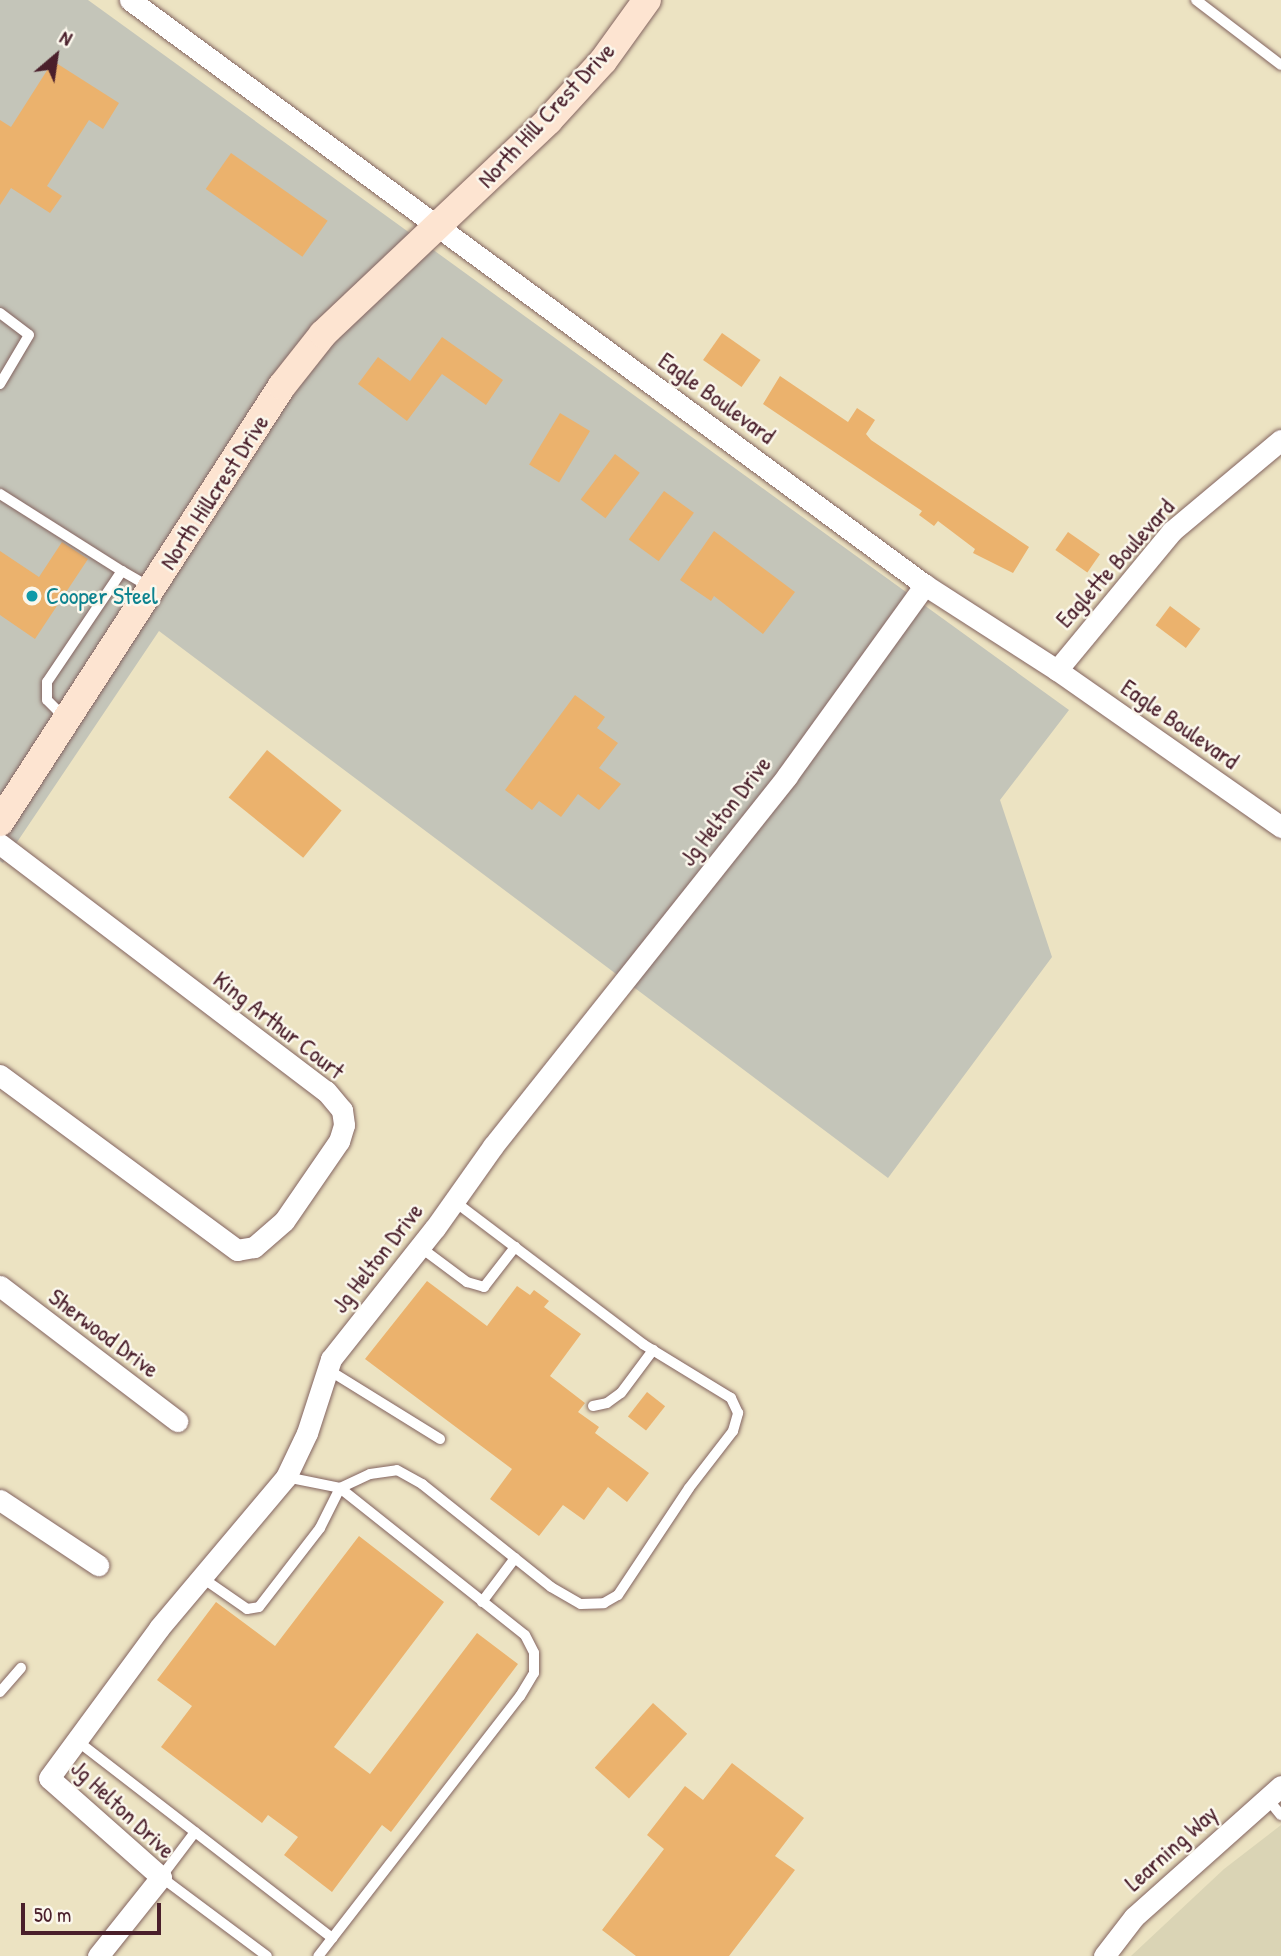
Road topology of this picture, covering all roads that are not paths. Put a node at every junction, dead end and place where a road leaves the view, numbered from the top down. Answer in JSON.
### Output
{"nodes":[{"id":1,"x":130,"y":0,"type":"edge"},
{"id":2,"x":647,"y":0,"type":"edge"},
{"id":3,"x":1196,"y":0,"type":"edge"},
{"id":4,"x":1281,"y":65,"type":"edge"},
{"id":5,"x":439,"y":226,"type":"junction"},
{"id":6,"x":0,"y":313,"type":"edge"},
{"id":7,"x":0,"y":384,"type":"edge"},
{"id":8,"x":1281,"y":440,"type":"edge"},
{"id":9,"x":0,"y":494,"type":"edge"},
{"id":10,"x":122,"y":571,"type":"junction"},
{"id":11,"x":925,"y":585,"type":"junction"},
{"id":12,"x":153,"y":589,"type":"junction"},
{"id":13,"x":1057,"y":670,"type":"junction"},
{"id":14,"x":68,"y":720,"type":"junction"},
{"id":15,"x":4,"y":808,"type":"edge"},
{"id":16,"x":1281,"y":827,"type":"edge"},
{"id":17,"x":0,"y":844,"type":"edge"},
{"id":18,"x":0,"y":1075,"type":"edge"},
{"id":19,"x":454,"y":1201,"type":"junction"},
{"id":20,"x":420,"y":1247,"type":"junction"},
{"id":21,"x":515,"y":1247,"type":"junction"},
{"id":22,"x":0,"y":1286,"type":"edge"},
{"id":23,"x":653,"y":1350,"type":"junction"},
{"id":24,"x":327,"y":1369,"type":"junction"},
{"id":25,"x":593,"y":1406,"type":"dead end"},
{"id":26,"x":177,"y":1421,"type":"dead end"},
{"id":27,"x":440,"y":1439,"type":"dead end"},
{"id":28,"x":286,"y":1477,"type":"junction"},
{"id":29,"x":340,"y":1488,"type":"junction"},
{"id":30,"x":0,"y":1500,"type":"edge"},
{"id":31,"x":515,"y":1558,"type":"junction"},
{"id":32,"x":98,"y":1565,"type":"dead end"},
{"id":33,"x":201,"y":1577,"type":"junction"},
{"id":34,"x":482,"y":1602,"type":"junction"},
{"id":35,"x":21,"y":1668,"type":"dead end"},
{"id":36,"x":0,"y":1692,"type":"edge"},
{"id":37,"x":76,"y":1740,"type":"junction"},
{"id":38,"x":1276,"y":1800,"type":"edge"},
{"id":39,"x":195,"y":1832,"type":"junction"},
{"id":40,"x":161,"y":1877,"type":"junction"},
{"id":41,"x":332,"y":1938,"type":"junction"},
{"id":42,"x":98,"y":1956,"type":"edge"},
{"id":43,"x":267,"y":1956,"type":"edge"},
{"id":44,"x":318,"y":1956,"type":"edge"},
{"id":45,"x":1104,"y":1956,"type":"edge"}],
"edges":[{"from":1,"to":5,"type":"street","name":"Eagle Boulevard"},
{"from":2,"to":5,"type":"street","name":"North Hill Crest Drive"},
{"from":3,"to":4,"type":"lane"},
{"from":5,"to":11,"type":"street","name":"Eagle Boulevard"},
{"from":5,"to":12,"type":"street","name":"North Hillcrest Drive"},
{"from":6,"to":7,"type":"lane"},
{"from":8,"to":13,"type":"street","name":"Eaglette Boulevard"},
{"from":9,"to":10,"type":"lane"},
{"from":10,"to":12,"type":"lane"},
{"from":10,"to":14,"type":"lane"},
{"from":11,"to":13,"type":"street","name":"Eagle Boulevard"},
{"from":11,"to":19,"type":"street","name":"Jg Helton Drive"},
{"from":12,"to":14,"type":"street","name":"North Hillcrest Drive"},
{"from":13,"to":16,"type":"street","name":"Eagle Boulevard"},
{"from":14,"to":15,"type":"street","name":"North Hillcrest Drive"},
{"from":17,"to":18,"type":"street","name":"King Arthur Court"},
{"from":19,"to":20,"type":"street","name":"Jg Helton Drive"},
{"from":19,"to":21,"type":"lane"},
{"from":20,"to":21,"type":"lane"},
{"from":20,"to":24,"type":"street","name":"Jg Helton Drive"},
{"from":21,"to":23,"type":"lane"},
{"from":22,"to":26,"type":"street","name":"Sherwood Drive"},
{"from":23,"to":25,"type":"lane"},
{"from":23,"to":31,"type":"lane"},
{"from":24,"to":27,"type":"lane"},
{"from":24,"to":28,"type":"street","name":"Jg Helton Drive"},
{"from":28,"to":29,"type":"lane"},
{"from":28,"to":33,"type":"street","name":"Jg Helton Drive"},
{"from":29,"to":31,"type":"lane"},
{"from":29,"to":33,"type":"lane"},
{"from":29,"to":34,"type":"lane"},
{"from":30,"to":32,"type":"street"},
{"from":31,"to":34,"type":"lane"},
{"from":33,"to":37,"type":"street","name":"Jg Helton Drive"},
{"from":34,"to":41,"type":"lane"},
{"from":35,"to":36,"type":"lane"},
{"from":37,"to":39,"type":"lane"},
{"from":37,"to":40,"type":"street","name":"Jg Helton Drive"},
{"from":38,"to":45,"type":"street","name":"Learning Way"},
{"from":39,"to":40,"type":"lane"},
{"from":39,"to":41,"type":"lane"},
{"from":40,"to":42,"type":"street","name":"Jg Helton Drive"},
{"from":40,"to":43,"type":"lane"},
{"from":41,"to":44,"type":"lane"}]}
